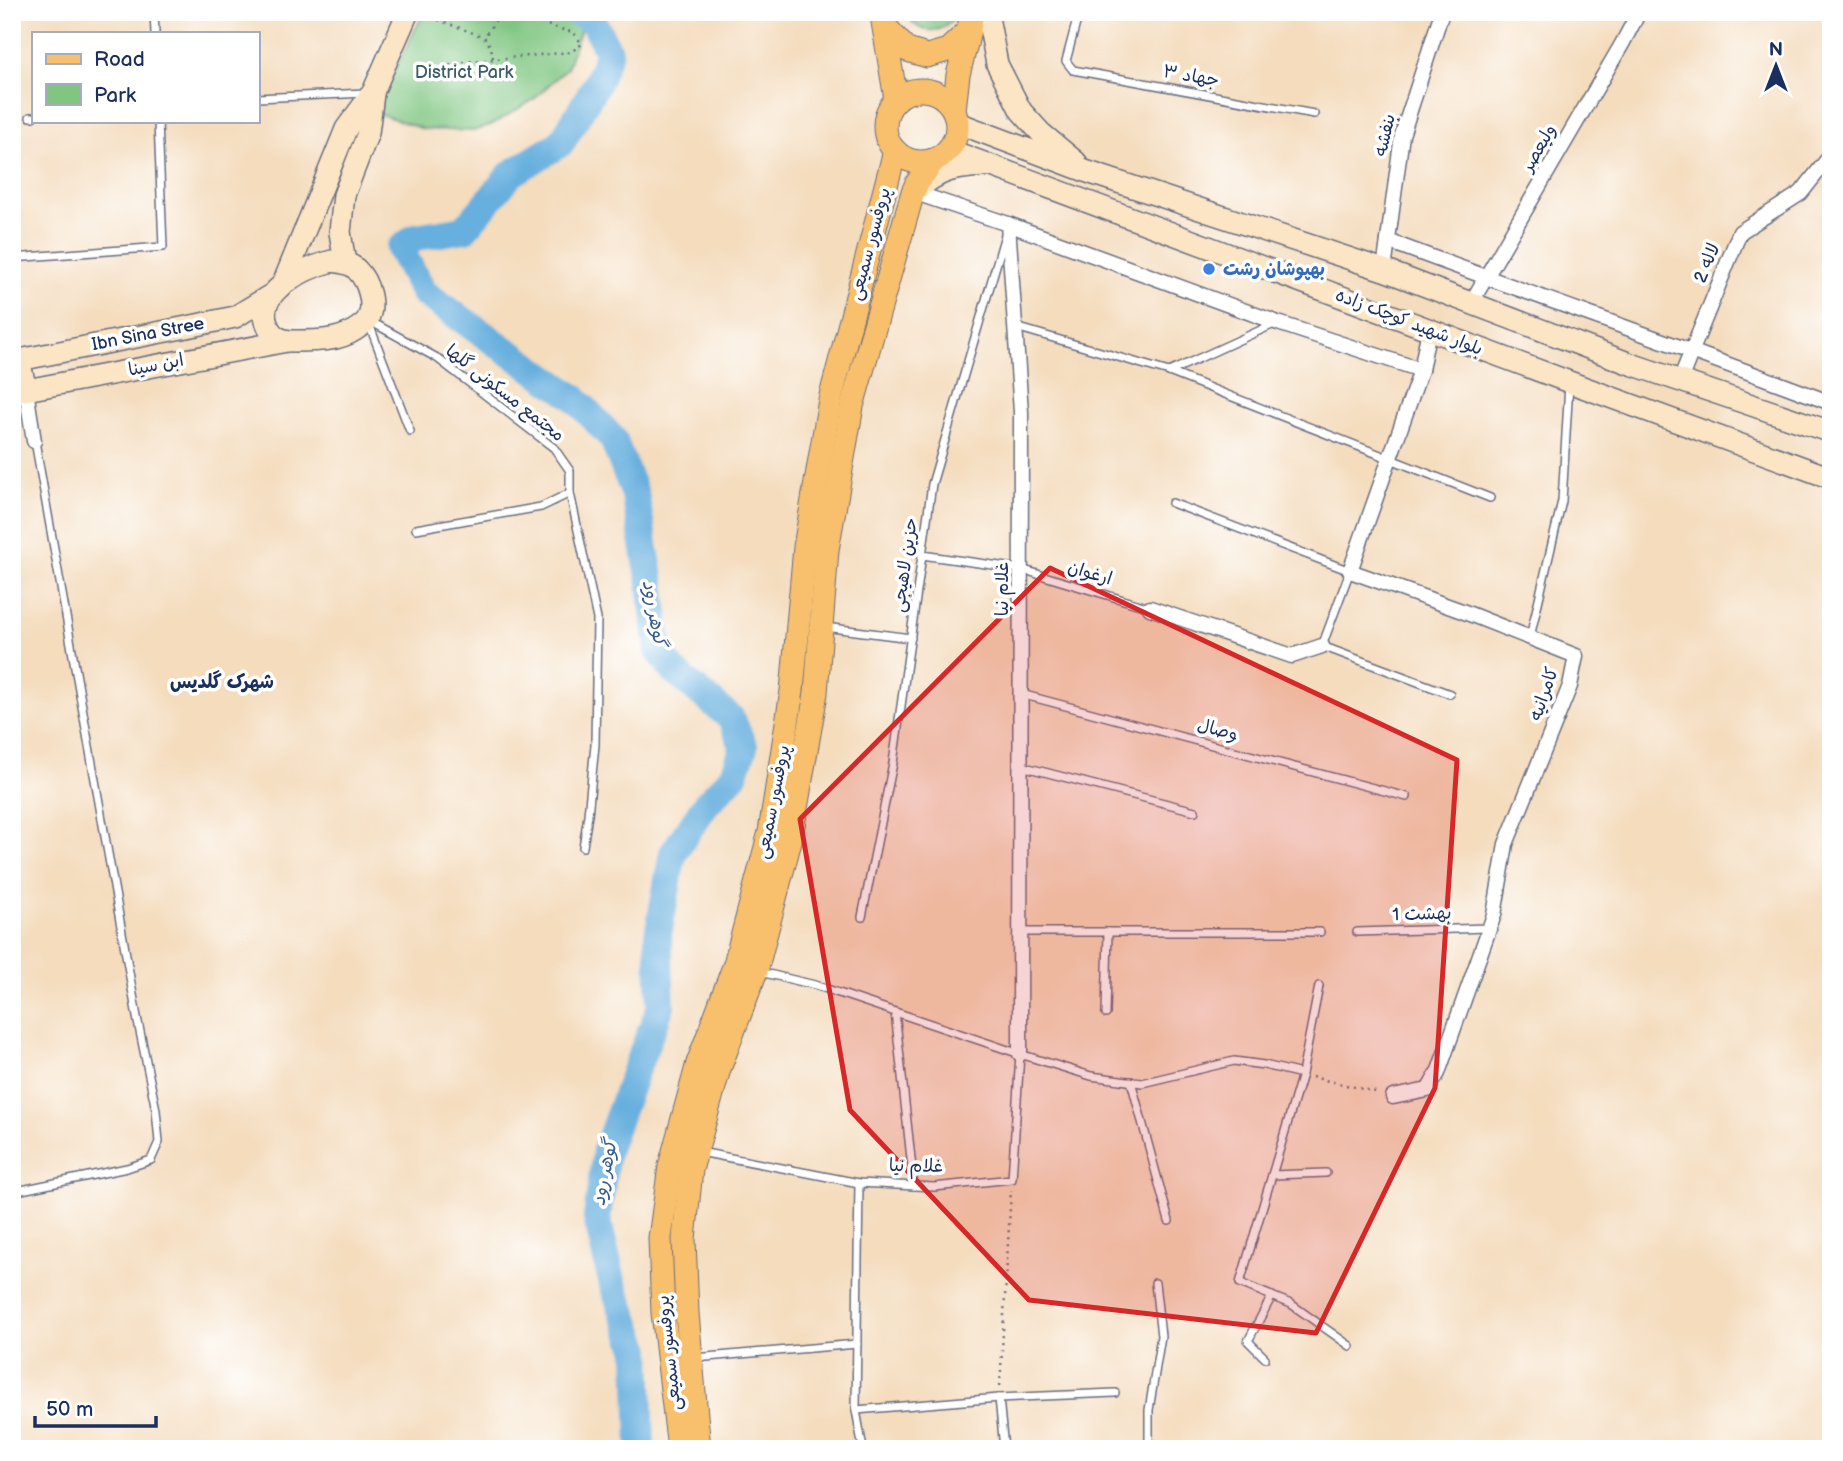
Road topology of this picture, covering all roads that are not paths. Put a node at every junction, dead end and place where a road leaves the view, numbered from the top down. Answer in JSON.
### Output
{"nodes":[{"id":1,"x":154,"y":12,"type":"edge"},
{"id":2,"x":408,"y":12,"type":"edge"},
{"id":3,"x":987,"y":12,"type":"edge"},
{"id":4,"x":1079,"y":12,"type":"edge"},
{"id":5,"x":1442,"y":12,"type":"edge"},
{"id":6,"x":1639,"y":12,"type":"edge"},
{"id":7,"x":883,"y":19,"type":"edge"},
{"id":8,"x":970,"y":21,"type":"edge"},
{"id":9,"x":155,"y":32,"type":"edge"},
{"id":10,"x":373,"y":92,"type":"junction"},
{"id":11,"x":259,"y":98,"type":"edge"},
{"id":12,"x":896,"y":99,"type":"junction"},
{"id":13,"x":1314,"y":114,"type":"dead end"},
{"id":14,"x":956,"y":117,"type":"junction"},
{"id":15,"x":158,"y":122,"type":"edge"},
{"id":16,"x":895,"y":151,"type":"junction"},
{"id":17,"x":942,"y":155,"type":"junction"},
{"id":18,"x":1831,"y":155,"type":"edge"},
{"id":19,"x":992,"y":166,"type":"junction"},
{"id":20,"x":1088,"y":172,"type":"junction"},
{"id":21,"x":913,"y":192,"type":"junction"},
{"id":22,"x":1008,"y":224,"type":"junction"},
{"id":23,"x":1388,"y":241,"type":"junction"},
{"id":24,"x":12,"y":258,"type":"edge"},
{"id":25,"x":345,"y":263,"type":"junction"},
{"id":26,"x":1384,"y":270,"type":"junction"},
{"id":27,"x":1486,"y":278,"type":"junction"},
{"id":28,"x":277,"y":290,"type":"junction"},
{"id":29,"x":1471,"y":303,"type":"junction"},
{"id":30,"x":367,"y":320,"type":"junction"},
{"id":31,"x":1278,"y":323,"type":"junction"},
{"id":32,"x":1016,"y":327,"type":"junction"},
{"id":33,"x":1429,"y":329,"type":"junction"},
{"id":34,"x":287,"y":341,"type":"junction"},
{"id":35,"x":1692,"y":350,"type":"junction"},
{"id":36,"x":16,"y":360,"type":"edge"},
{"id":37,"x":1421,"y":370,"type":"junction"},
{"id":38,"x":1169,"y":372,"type":"junction"},
{"id":39,"x":1680,"y":380,"type":"junction"},
{"id":40,"x":1569,"y":382,"type":"junction"},
{"id":41,"x":19,"y":391,"type":"edge"},
{"id":42,"x":1831,"y":402,"type":"edge"},
{"id":43,"x":410,"y":431,"type":"dead end"},
{"id":44,"x":1831,"y":432,"type":"edge"},
{"id":45,"x":34,"y":441,"type":"joint"},
{"id":46,"x":1389,"y":458,"type":"junction"},
{"id":47,"x":1831,"y":478,"type":"edge"},
{"id":48,"x":570,"y":493,"type":"junction"},
{"id":49,"x":1490,"y":498,"type":"dead end"},
{"id":50,"x":1172,"y":503,"type":"dead end"},
{"id":51,"x":416,"y":529,"type":"dead end"},
{"id":52,"x":922,"y":555,"type":"junction"},
{"id":53,"x":1021,"y":569,"type":"junction"},
{"id":54,"x":1350,"y":571,"type":"junction"},
{"id":55,"x":1150,"y":608,"type":"joint"},
{"id":56,"x":821,"y":627,"type":"junction"},
{"id":57,"x":911,"y":638,"type":"junction"},
{"id":58,"x":1530,"y":638,"type":"junction"},
{"id":59,"x":1321,"y":646,"type":"junction"},
{"id":60,"x":1021,"y":694,"type":"junction"},
{"id":61,"x":1450,"y":694,"type":"dead end"},
{"id":62,"x":1021,"y":766,"type":"junction"},
{"id":63,"x":1407,"y":797,"type":"dead end"},
{"id":64,"x":1195,"y":811,"type":"dead end"},
{"id":65,"x":583,"y":846,"type":"dead end"},
{"id":66,"x":862,"y":917,"type":"dead end"},
{"id":67,"x":1489,"y":928,"type":"junction"},
{"id":68,"x":1021,"y":932,"type":"junction"},
{"id":69,"x":1108,"y":932,"type":"junction"},
{"id":70,"x":1320,"y":932,"type":"dead end"},
{"id":71,"x":1357,"y":932,"type":"dead end"},
{"id":72,"x":755,"y":971,"type":"junction"},
{"id":73,"x":1319,"y":986,"type":"dead end"},
{"id":74,"x":895,"y":1012,"type":"junction"},
{"id":75,"x":1106,"y":1014,"type":"dead end"},
{"id":76,"x":1020,"y":1054,"type":"junction"},
{"id":77,"x":1302,"y":1074,"type":"junction"},
{"id":78,"x":1131,"y":1081,"type":"junction"},
{"id":79,"x":1393,"y":1097,"type":"road end"},
{"id":80,"x":696,"y":1152,"type":"junction"},
{"id":81,"x":1326,"y":1173,"type":"dead end"},
{"id":82,"x":1272,"y":1175,"type":"junction"},
{"id":83,"x":859,"y":1183,"type":"junction"},
{"id":84,"x":914,"y":1186,"type":"junction"},
{"id":85,"x":12,"y":1192,"type":"edge"},
{"id":86,"x":1170,"y":1221,"type":"dead end"},
{"id":87,"x":1155,"y":1283,"type":"dead end"},
{"id":88,"x":1272,"y":1296,"type":"junction"},
{"id":89,"x":857,"y":1344,"type":"junction"},
{"id":90,"x":1350,"y":1346,"type":"dead end"},
{"id":91,"x":691,"y":1358,"type":"junction"},
{"id":92,"x":1265,"y":1358,"type":"dead end"},
{"id":93,"x":1115,"y":1393,"type":"dead end"},
{"id":94,"x":999,"y":1398,"type":"junction"},
{"id":95,"x":856,"y":1410,"type":"junction"},
{"id":96,"x":678,"y":1449,"type":"edge"},
{"id":97,"x":699,"y":1449,"type":"edge"},
{"id":98,"x":863,"y":1449,"type":"edge"},
{"id":99,"x":1004,"y":1449,"type":"edge"},
{"id":100,"x":1149,"y":1449,"type":"edge"}],
"edges":[{"from":1,"to":9,"type":"lane"},
{"from":2,"to":10,"type":"main road"},
{"from":3,"to":20,"type":"main road"},
{"from":4,"to":13,"type":"lane","name":"جهاد ۳"},
{"from":5,"to":23,"type":"street","name":"بنفشه"},
{"from":6,"to":27,"type":"street","name":"ولیعصر"},
{"from":7,"to":8,"type":"main road"},
{"from":7,"to":12,"type":"main road"},
{"from":8,"to":14,"type":"main road"},
{"from":10,"to":11,"type":"lane"},
{"from":10,"to":25,"type":"main road"},
{"from":10,"to":28,"type":"main road"},
{"from":12,"to":14,"type":"main road"},
{"from":12,"to":16,"type":"main road"},
{"from":14,"to":17,"type":"main road"},
{"from":14,"to":20,"type":"main road"},
{"from":15,"to":24,"type":"lane"},
{"from":16,"to":17,"type":"main road"},
{"from":16,"to":96,"type":"main road","name":"پروفسور سمیعی"},
{"from":17,"to":19,"type":"main road","name":"بلوار شهید کوچک زاده"},
{"from":17,"to":21,"type":"main road","name":"پروفسور سمیعی"},
{"from":18,"to":35,"type":"street","name":"لاله 2"},
{"from":19,"to":21,"type":"main road"},
{"from":19,"to":33,"type":"main road","name":"بلوار شهید کوچک زاده"},
{"from":20,"to":26,"type":"main road"},
{"from":21,"to":22,"type":"street"},
{"from":21,"to":56,"type":"main road","name":"پروفسور سمیعی"},
{"from":22,"to":31,"type":"street"},
{"from":22,"to":32,"type":"street","name":"غلام نیا"},
{"from":22,"to":52,"type":"lane","name":"حزین لاهیجی"},
{"from":23,"to":26,"type":"street","name":"بنفشه"},
{"from":23,"to":27,"type":"street"},
{"from":25,"to":28,"type":"main road"},
{"from":25,"to":30,"type":"main road"},
{"from":26,"to":29,"type":"main road"},
{"from":27,"to":29,"type":"street","name":"ولیعصر"},
{"from":27,"to":35,"type":"street"},
{"from":28,"to":34,"type":"main road"},
{"from":28,"to":36,"type":"main road","name":"Ibn Sina Stree"},
{"from":29,"to":39,"type":"main road"},
{"from":30,"to":34,"type":"main road"},
{"from":30,"to":43,"type":"lane"},
{"from":30,"to":48,"type":"lane","name":"مجتمع مسکونی گلها"},
{"from":31,"to":37,"type":"street"},
{"from":31,"to":38,"type":"lane"},
{"from":32,"to":38,"type":"lane"},
{"from":32,"to":53,"type":"street","name":"غلام نیا"},
{"from":33,"to":37,"type":"street"},
{"from":33,"to":40,"type":"main road","name":"بلوار شهید کوچک زاده"},
{"from":34,"to":41,"type":"main road","name":"ابن سینا"},
{"from":35,"to":39,"type":"street","name":"لاله 2"},
{"from":35,"to":42,"type":"street"},
{"from":36,"to":41,"type":"main road"},
{"from":37,"to":46,"type":"street"},
{"from":38,"to":46,"type":"lane"},
{"from":39,"to":44,"type":"main road"},
{"from":40,"to":47,"type":"main road","name":"بلوار شهید کوچک زاده"},
{"from":40,"to":58,"type":"lane"},
{"from":41,"to":45,"type":"street"},
{"from":45,"to":85,"type":"lane"},
{"from":46,"to":49,"type":"lane"},
{"from":46,"to":54,"type":"street"},
{"from":48,"to":51,"type":"lane"},
{"from":48,"to":65,"type":"lane","name":"مجتمع مسکونی گلها"},
{"from":50,"to":54,"type":"lane"},
{"from":52,"to":53,"type":"lane","name":"ارغوان"},
{"from":52,"to":57,"type":"lane","name":"حزین لاهیجی"},
{"from":53,"to":55,"type":"lane","name":"ارغوان"},
{"from":53,"to":60,"type":"street","name":"غلام نیا"},
{"from":54,"to":58,"type":"street","name":"کامرانیه"},
{"from":54,"to":59,"type":"lane"},
{"from":55,"to":59,"type":"street"},
{"from":56,"to":57,"type":"lane"},
{"from":56,"to":72,"type":"main road","name":"پروفسور سمیعی"},
{"from":57,"to":66,"type":"lane","name":"حزین لاهیجی"},
{"from":58,"to":67,"type":"street","name":"کامرانیه"},
{"from":59,"to":61,"type":"lane"},
{"from":60,"to":62,"type":"street","name":"غلام نیا"},
{"from":60,"to":63,"type":"lane","name":"وصال"},
{"from":62,"to":64,"type":"lane"},
{"from":62,"to":68,"type":"street","name":"غلام نیا"},
{"from":67,"to":71,"type":"lane","name":"بهشت 1"},
{"from":67,"to":79,"type":"street","name":"کامرانیه"},
{"from":68,"to":69,"type":"lane"},
{"from":68,"to":76,"type":"street","name":"غلام نیا"},
{"from":69,"to":70,"type":"lane"},
{"from":69,"to":75,"type":"lane"},
{"from":72,"to":74,"type":"lane"},
{"from":72,"to":80,"type":"main road","name":"پروفسور سمیعی"},
{"from":73,"to":77,"type":"lane"},
{"from":74,"to":76,"type":"lane"},
{"from":74,"to":84,"type":"lane"},
{"from":76,"to":78,"type":"lane"},
{"from":76,"to":84,"type":"lane","name":"غلام نیا"},
{"from":77,"to":78,"type":"lane"},
{"from":77,"to":82,"type":"lane"},
{"from":78,"to":86,"type":"lane"},
{"from":80,"to":83,"type":"lane","name":"غلام نیا"},
{"from":80,"to":91,"type":"main road","name":"پروفسور سمیعی"},
{"from":81,"to":82,"type":"lane"},
{"from":82,"to":88,"type":"lane"},
{"from":83,"to":84,"type":"lane","name":"غلام نیا"},
{"from":83,"to":89,"type":"lane"},
{"from":87,"to":100,"type":"lane"},
{"from":88,"to":90,"type":"lane"},
{"from":88,"to":92,"type":"lane"},
{"from":89,"to":91,"type":"lane"},
{"from":89,"to":95,"type":"lane"},
{"from":91,"to":97,"type":"main road","name":"پروفسور سمیعی"},
{"from":93,"to":94,"type":"lane"},
{"from":94,"to":95,"type":"lane"},
{"from":94,"to":99,"type":"lane"},
{"from":95,"to":98,"type":"lane"}]}
